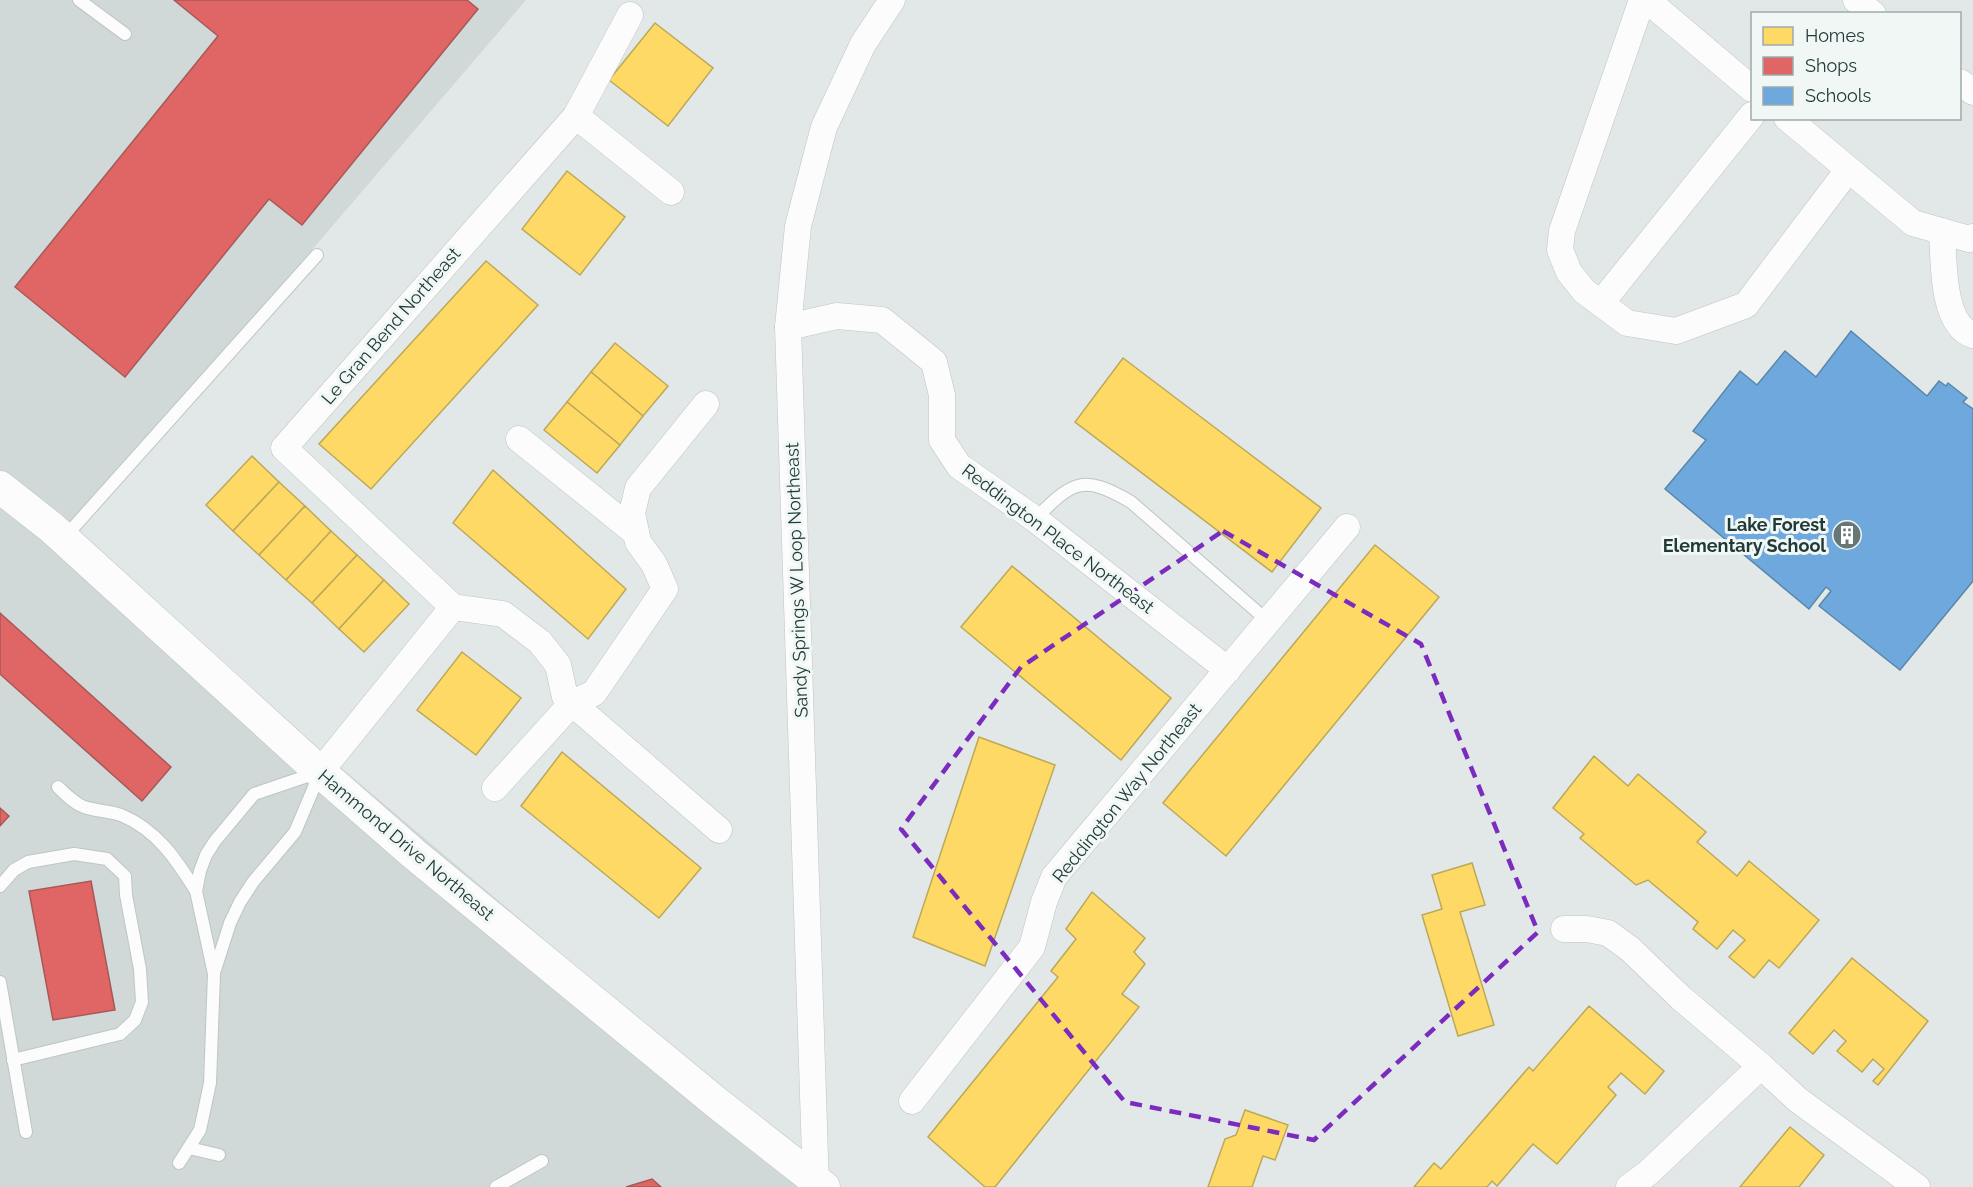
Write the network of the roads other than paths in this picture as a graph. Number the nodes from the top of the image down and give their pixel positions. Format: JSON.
{"nodes":[{"id":1,"x":79,"y":0,"type":"edge"},
{"id":2,"x":892,"y":0,"type":"edge"},
{"id":3,"x":1642,"y":0,"type":"edge"},
{"id":4,"x":1647,"y":0,"type":"edge"},
{"id":5,"x":1856,"y":0,"type":"edge"},
{"id":6,"x":1871,"y":12,"type":"edge"},
{"id":7,"x":630,"y":15,"type":"dead end"},
{"id":8,"x":125,"y":34,"type":"dead end"},
{"id":9,"x":1751,"y":88,"type":"edge"},
{"id":10,"x":576,"y":116,"type":"junction"},
{"id":11,"x":1751,"y":116,"type":"edge"},
{"id":12,"x":1789,"y":120,"type":"edge"},
{"id":13,"x":1848,"y":170,"type":"junction"},
{"id":14,"x":671,"y":192,"type":"dead end"},
{"id":15,"x":1942,"y":231,"type":"junction"},
{"id":16,"x":1973,"y":237,"type":"edge"},
{"id":17,"x":317,"y":255,"type":"dead end"},
{"id":18,"x":1601,"y":303,"type":"junction"},
{"id":19,"x":788,"y":327,"type":"junction"},
{"id":20,"x":1973,"y":335,"type":"edge"},
{"id":21,"x":706,"y":404,"type":"dead end"},
{"id":22,"x":519,"y":439,"type":"dead end"},
{"id":23,"x":0,"y":487,"type":"edge"},
{"id":24,"x":1035,"y":519,"type":"junction"},
{"id":25,"x":1347,"y":527,"type":"dead end"},
{"id":26,"x":636,"y":533,"type":"junction"},
{"id":27,"x":63,"y":539,"type":"junction"},
{"id":28,"x":453,"y":607,"type":"junction"},
{"id":29,"x":1269,"y":622,"type":"junction"},
{"id":30,"x":1228,"y":670,"type":"junction"},
{"id":31,"x":572,"y":704,"type":"junction"},
{"id":32,"x":320,"y":772,"type":"junction"},
{"id":33,"x":58,"y":787,"type":"dead end"},
{"id":34,"x":495,"y":788,"type":"dead end"},
{"id":35,"x":719,"y":830,"type":"dead end"},
{"id":36,"x":0,"y":886,"type":"edge"},
{"id":37,"x":196,"y":891,"type":"junction"},
{"id":38,"x":1564,"y":929,"type":"dead end"},
{"id":39,"x":214,"y":974,"type":"junction"},
{"id":40,"x":0,"y":982,"type":"edge"},
{"id":41,"x":13,"y":1060,"type":"junction"},
{"id":42,"x":1761,"y":1066,"type":"junction"},
{"id":43,"x":912,"y":1101,"type":"dead end"},
{"id":44,"x":26,"y":1132,"type":"dead end"},
{"id":45,"x":189,"y":1148,"type":"junction"},
{"id":46,"x":219,"y":1155,"type":"dead end"},
{"id":47,"x":542,"y":1161,"type":"dead end"},
{"id":48,"x":179,"y":1164,"type":"dead end"},
{"id":49,"x":819,"y":1185,"type":"edge"},
{"id":50,"x":496,"y":1187,"type":"edge"},
{"id":51,"x":1629,"y":1187,"type":"edge"},
{"id":52,"x":1917,"y":1187,"type":"edge"}],
"edges":[{"from":1,"to":8,"type":"lane"},
{"from":2,"to":19,"type":"street","name":"Sandy Springs W Loop Northeast"},
{"from":3,"to":18,"type":"street"},
{"from":4,"to":9,"type":"street"},
{"from":5,"to":6,"type":"street"},
{"from":7,"to":10,"type":"street","name":"Le Gran Bend Northeast"},
{"from":10,"to":14,"type":"street"},
{"from":10,"to":28,"type":"street","name":"Le Gran Bend Northeast"},
{"from":11,"to":18,"type":"street"},
{"from":12,"to":13,"type":"street"},
{"from":13,"to":15,"type":"street"},
{"from":13,"to":18,"type":"street"},
{"from":15,"to":16,"type":"street"},
{"from":15,"to":20,"type":"street"},
{"from":17,"to":27,"type":"lane"},
{"from":19,"to":24,"type":"street","name":"Reddington Place Northeast"},
{"from":19,"to":49,"type":"street","name":"Sandy Springs W Loop Northeast"},
{"from":21,"to":26,"type":"street"},
{"from":22,"to":26,"type":"street"},
{"from":23,"to":27,"type":"street","name":"Hammond Drive Northeast"},
{"from":24,"to":29,"type":"lane"},
{"from":24,"to":30,"type":"street","name":"Reddington Place Northeast"},
{"from":25,"to":29,"type":"street","name":"Reddington Way Northeast"},
{"from":26,"to":31,"type":"street"},
{"from":27,"to":32,"type":"street","name":"Hammond Drive Northeast"},
{"from":28,"to":31,"type":"street"},
{"from":28,"to":32,"type":"street"},
{"from":29,"to":30,"type":"street","name":"Reddington Way Northeast"},
{"from":30,"to":43,"type":"street","name":"Reddington Way Northeast"},
{"from":31,"to":34,"type":"street"},
{"from":31,"to":35,"type":"street"},
{"from":32,"to":37,"type":"lane"},
{"from":32,"to":39,"type":"lane"},
{"from":32,"to":49,"type":"street","name":"Hammond Drive Northeast"},
{"from":33,"to":37,"type":"lane"},
{"from":36,"to":41,"type":"lane"},
{"from":37,"to":39,"type":"lane"},
{"from":38,"to":42,"type":"street"},
{"from":39,"to":45,"type":"lane"},
{"from":40,"to":41,"type":"lane"},
{"from":41,"to":44,"type":"lane"},
{"from":42,"to":51,"type":"street"},
{"from":42,"to":52,"type":"street"},
{"from":45,"to":46,"type":"lane"},
{"from":45,"to":48,"type":"lane"},
{"from":47,"to":50,"type":"lane"}]}
